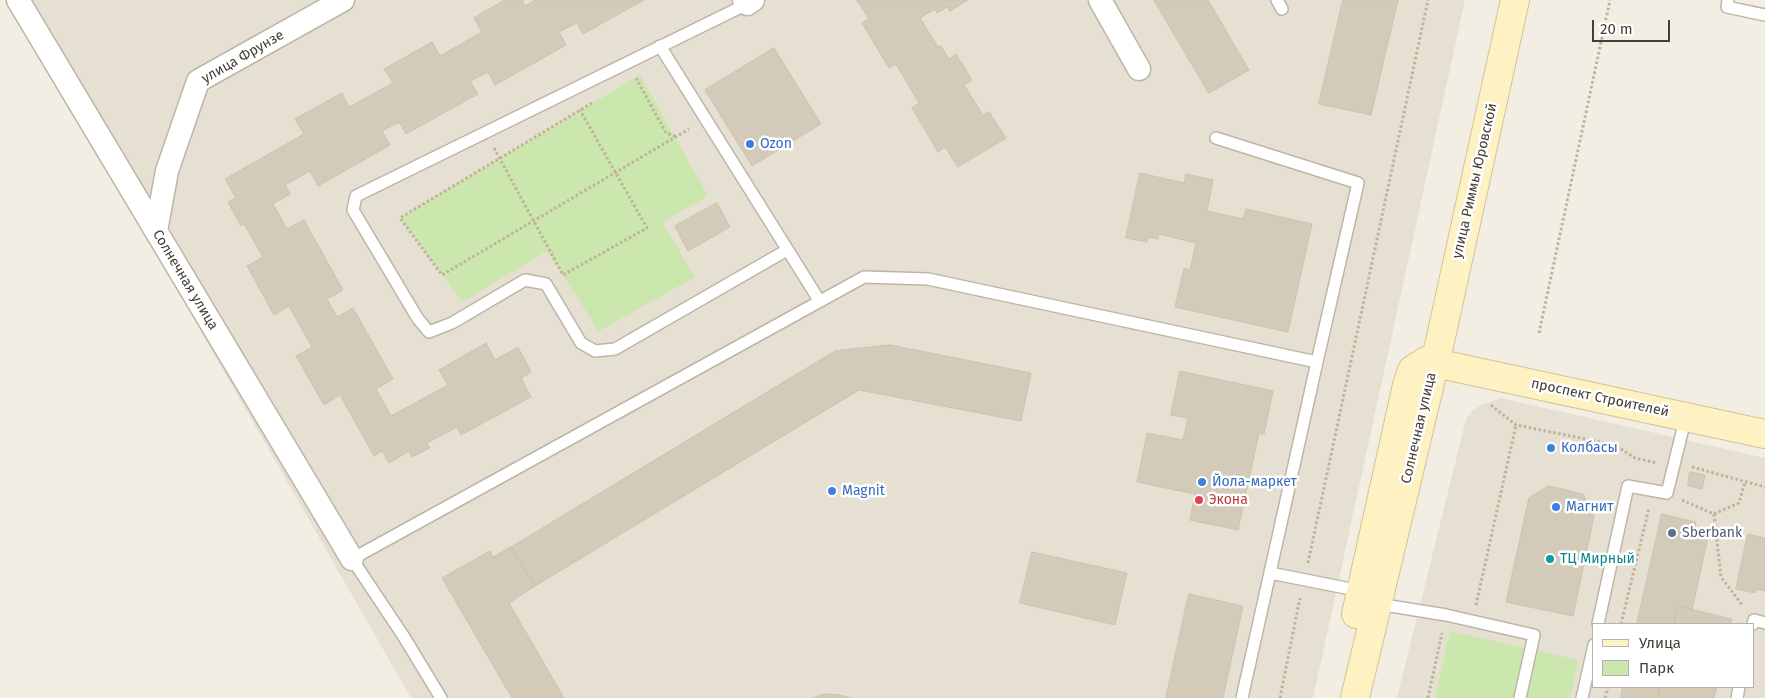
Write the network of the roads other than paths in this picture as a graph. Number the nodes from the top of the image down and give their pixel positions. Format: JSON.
{"nodes":[{"id":1,"x":18,"y":0,"type":"edge"},
{"id":2,"x":343,"y":0,"type":"edge"},
{"id":3,"x":1100,"y":0,"type":"edge"},
{"id":4,"x":1516,"y":0,"type":"edge"},
{"id":5,"x":1728,"y":0,"type":"edge"},
{"id":6,"x":748,"y":1,"type":"edge"},
{"id":7,"x":1765,"y":15,"type":"edge"},
{"id":8,"x":660,"y":46,"type":"junction"},
{"id":9,"x":1139,"y":69,"type":"dead end"},
{"id":10,"x":1216,"y":138,"type":"dead end"},
{"id":11,"x":156,"y":231,"type":"junction"},
{"id":12,"x":787,"y":250,"type":"junction"},
{"id":13,"x":819,"y":300,"type":"junction"},
{"id":14,"x":1317,"y":362,"type":"junction"},
{"id":15,"x":1435,"y":363,"type":"junction"},
{"id":16,"x":1686,"y":416,"type":"junction"},
{"id":17,"x":1765,"y":434,"type":"edge"},
{"id":18,"x":352,"y":559,"type":"junction"},
{"id":19,"x":1270,"y":573,"type":"junction"},
{"id":20,"x":1369,"y":598,"type":"junction"},
{"id":21,"x":1598,"y":623,"type":"edge"},
{"id":22,"x":1592,"y":654,"type":"edge"},
{"id":23,"x":441,"y":698,"type":"edge"},
{"id":24,"x":1242,"y":698,"type":"edge"},
{"id":25,"x":1350,"y":698,"type":"edge"},
{"id":26,"x":1356,"y":698,"type":"edge"},
{"id":27,"x":1520,"y":698,"type":"edge"},
{"id":28,"x":1582,"y":698,"type":"edge"}],
"edges":[{"from":1,"to":11,"type":"street","name":"Солнечная улица"},
{"from":2,"to":11,"type":"street","name":"улица Фрунзе"},
{"from":3,"to":9,"type":"street"},
{"from":4,"to":15,"type":"main road","name":"улица Риммы Юровской"},
{"from":5,"to":7,"type":"lane"},
{"from":6,"to":8,"type":"lane"},
{"from":8,"to":12,"type":"lane"},
{"from":8,"to":12,"type":"lane"},
{"from":10,"to":14,"type":"lane"},
{"from":11,"to":18,"type":"street","name":"Солнечная улица"},
{"from":12,"to":13,"type":"lane"},
{"from":13,"to":14,"type":"lane"},
{"from":13,"to":18,"type":"lane"},
{"from":14,"to":19,"type":"lane"},
{"from":15,"to":16,"type":"main road","name":"проспект Строителей"},
{"from":15,"to":20,"type":"main road","name":"Солнечная улица"},
{"from":16,"to":17,"type":"main road","name":"проспект Строителей"},
{"from":16,"to":21,"type":"lane"},
{"from":18,"to":23,"type":"lane"},
{"from":19,"to":20,"type":"lane"},
{"from":19,"to":24,"type":"lane"},
{"from":20,"to":25,"type":"main road","name":"Солнечная улица"},
{"from":20,"to":26,"type":"main road","name":"Солнечная улица"},
{"from":20,"to":27,"type":"lane"},
{"from":22,"to":28,"type":"lane"}]}
